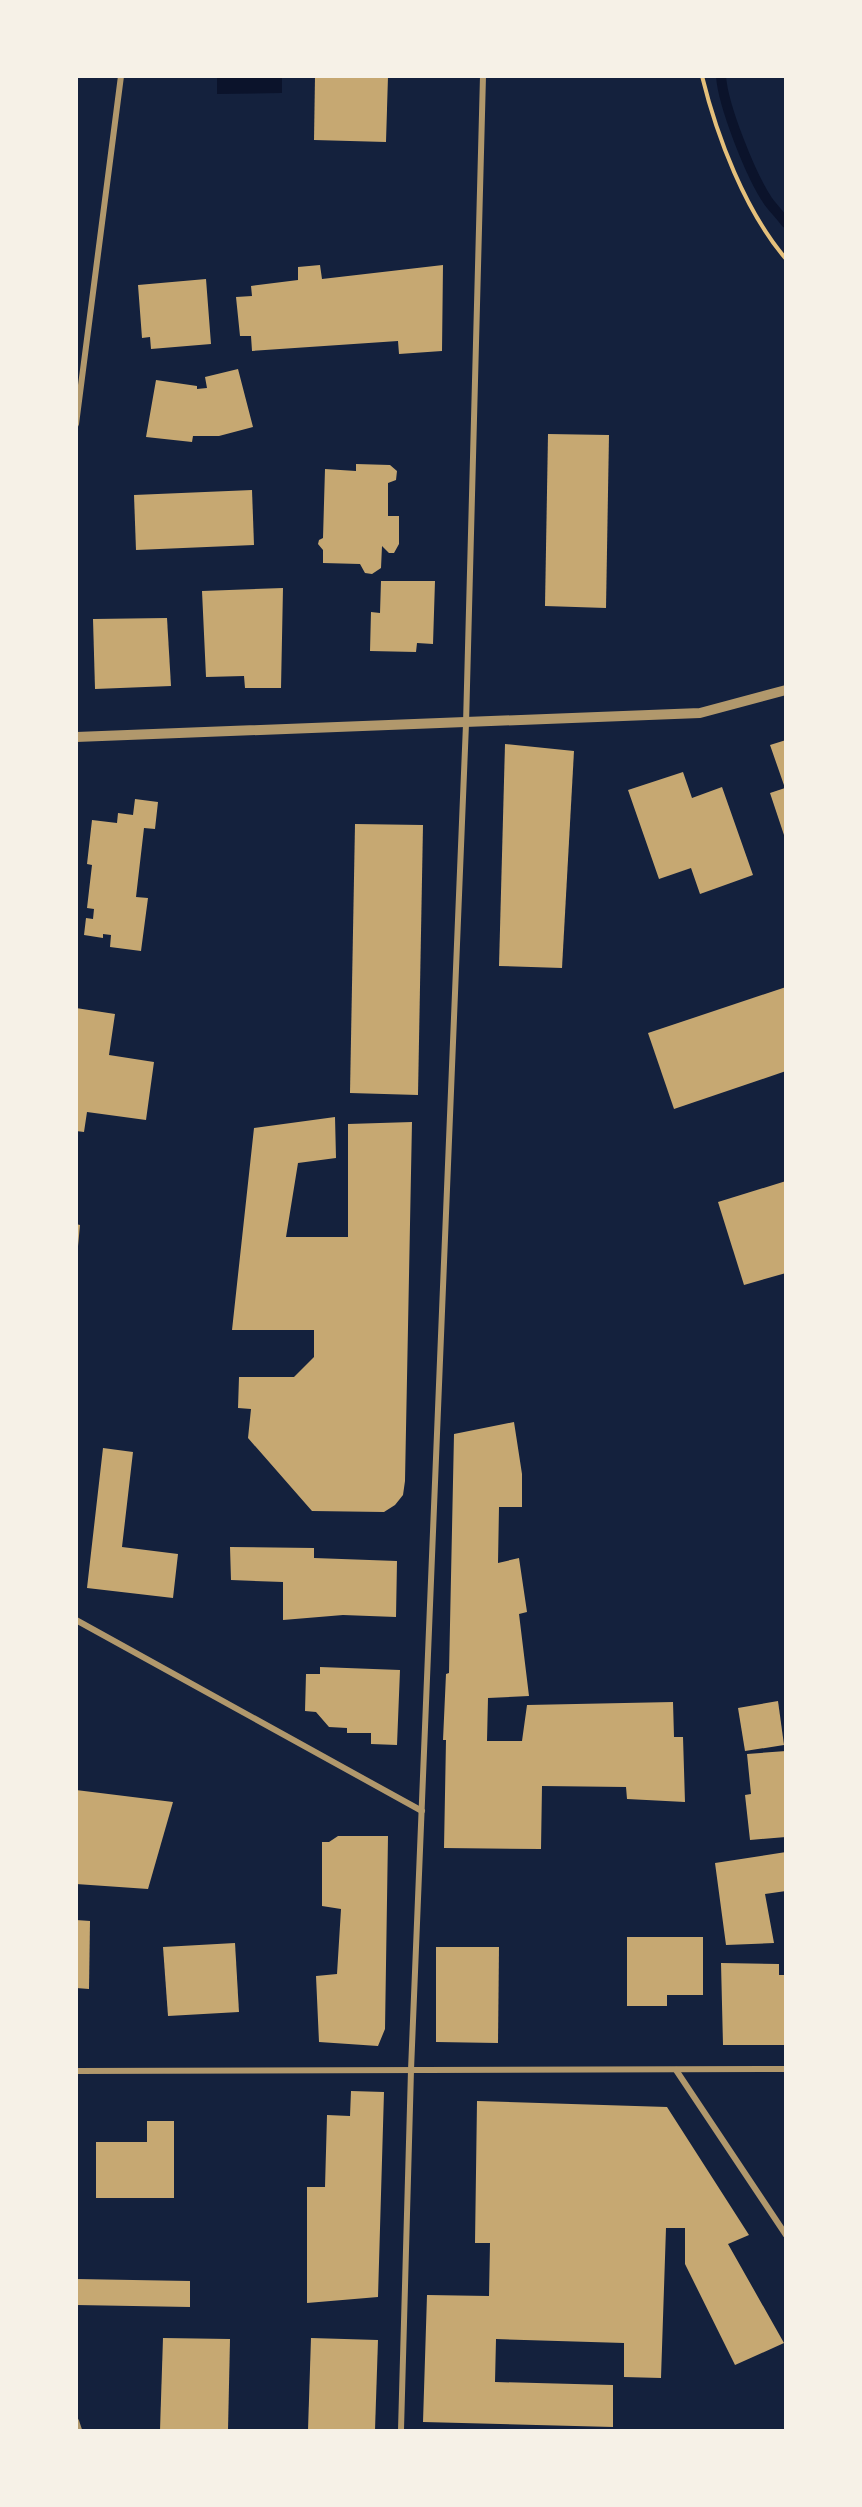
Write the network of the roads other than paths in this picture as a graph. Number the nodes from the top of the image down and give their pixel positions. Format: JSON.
{"nodes":[{"id":1,"x":121,"y":76,"type":"edge"},
{"id":2,"x":483,"y":76,"type":"edge"},
{"id":3,"x":76,"y":424,"type":"edge"},
{"id":4,"x":786,"y":690,"type":"edge"},
{"id":5,"x":466,"y":724,"type":"junction"},
{"id":6,"x":76,"y":737,"type":"edge"},
{"id":7,"x":76,"y":1620,"type":"edge"},
{"id":8,"x":422,"y":1812,"type":"junction"},
{"id":9,"x":786,"y":2068,"type":"edge"},
{"id":10,"x":411,"y":2070,"type":"junction"},
{"id":11,"x":676,"y":2070,"type":"junction"},
{"id":12,"x":76,"y":2071,"type":"edge"},
{"id":13,"x":786,"y":2235,"type":"edge"},
{"id":14,"x":76,"y":2421,"type":"edge"},
{"id":15,"x":79,"y":2430,"type":"edge"},
{"id":16,"x":401,"y":2430,"type":"edge"}],
"edges":[{"from":1,"to":3,"type":"street"},
{"from":2,"to":5,"type":"street"},
{"from":4,"to":5,"type":"street"},
{"from":5,"to":6,"type":"street"},
{"from":5,"to":8,"type":"street"},
{"from":7,"to":8,"type":"street"},
{"from":8,"to":10,"type":"street"},
{"from":9,"to":11,"type":"street"},
{"from":10,"to":11,"type":"street"},
{"from":10,"to":12,"type":"street"},
{"from":10,"to":16,"type":"street"},
{"from":11,"to":13,"type":"street"},
{"from":14,"to":15,"type":"street"}]}
